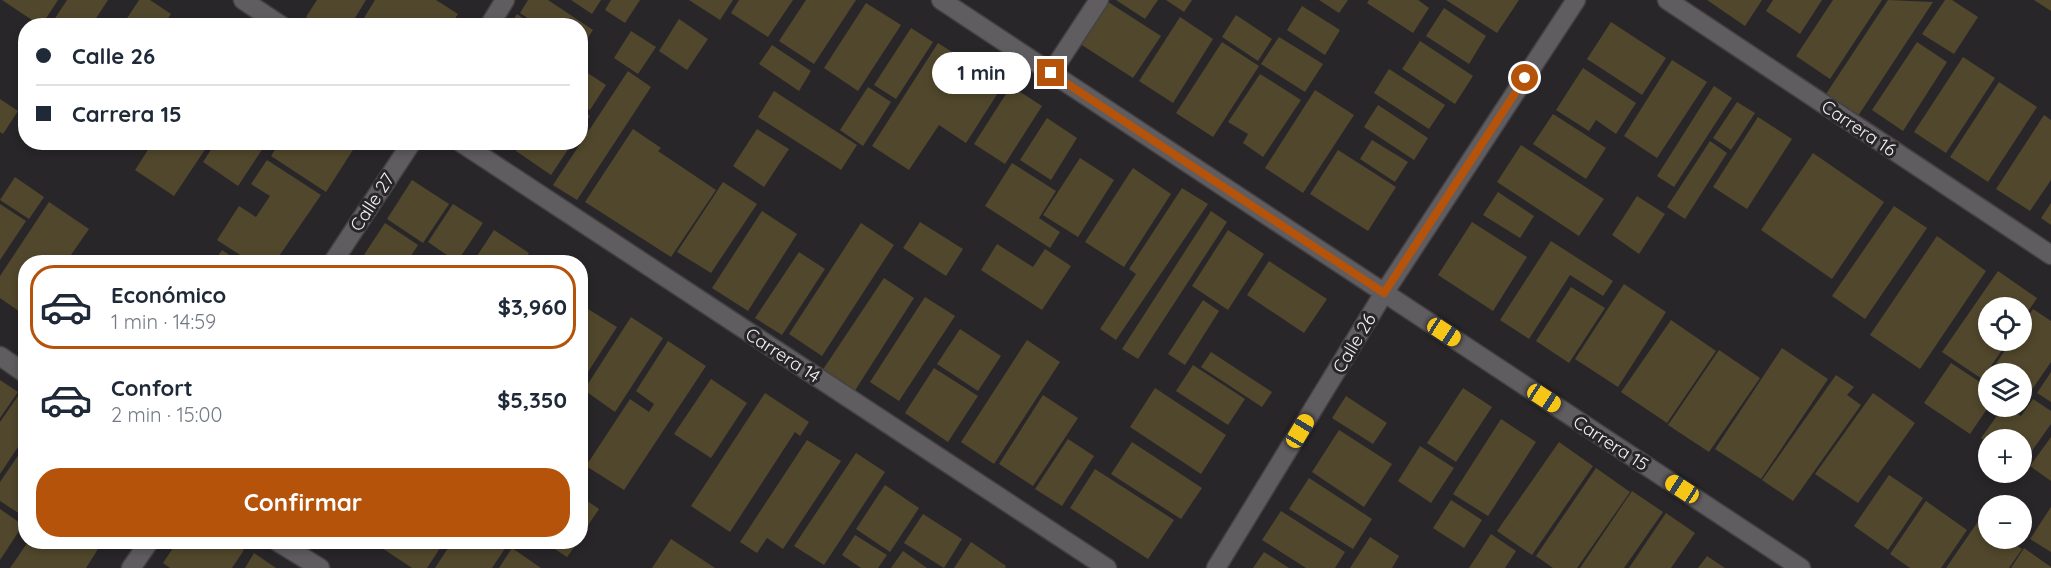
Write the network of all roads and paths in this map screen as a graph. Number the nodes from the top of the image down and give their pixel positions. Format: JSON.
{"nodes":[{"id":1,"x":243,"y":0,"type":"edge"},
{"id":2,"x":506,"y":0,"type":"edge"},
{"id":3,"x":941,"y":0,"type":"edge"},
{"id":4,"x":1099,"y":0,"type":"edge"},
{"id":5,"x":1576,"y":0,"type":"edge"},
{"id":6,"x":1666,"y":0,"type":"edge"},
{"id":7,"x":270,"y":18,"type":"edge"},
{"id":8,"x":494,"y":18,"type":"edge"},
{"id":9,"x":1051,"y":73,"type":"junction"},
{"id":10,"x":407,"y":150,"type":"edge"},
{"id":11,"x":472,"y":150,"type":"edge"},
{"id":12,"x":338,"y":255,"type":"edge"},
{"id":13,"x":2051,"y":255,"type":"edge"},
{"id":14,"x":1384,"y":293,"type":"junction"},
{"id":15,"x":0,"y":356,"type":"edge"},
{"id":16,"x":18,"y":368,"type":"edge"},
{"id":17,"x":144,"y":549,"type":"edge"},
{"id":18,"x":289,"y":549,"type":"edge"},
{"id":19,"x":131,"y":568,"type":"edge"},
{"id":20,"x":320,"y":568,"type":"edge"},
{"id":21,"x":1107,"y":568,"type":"edge"},
{"id":22,"x":1216,"y":568,"type":"edge"},
{"id":23,"x":1801,"y":568,"type":"edge"}],
"edges":[{"from":1,"to":7,"type":"street"},
{"from":2,"to":8,"type":"street"},
{"from":3,"to":9,"type":"street","name":"Carrera 15"},
{"from":4,"to":9,"type":"street"},
{"from":5,"to":14,"type":"street","name":"Calle 26"},
{"from":6,"to":13,"type":"street","name":"Carrera 16"},
{"from":9,"to":14,"type":"street","name":"Carrera 15"},
{"from":10,"to":12,"type":"street","name":"Calle 27"},
{"from":11,"to":21,"type":"street","name":"Carrera 14"},
{"from":14,"to":22,"type":"street","name":"Calle 26"},
{"from":14,"to":23,"type":"street","name":"Carrera 15"},
{"from":15,"to":16,"type":"street"},
{"from":17,"to":19,"type":"street"},
{"from":18,"to":20,"type":"street"}]}
